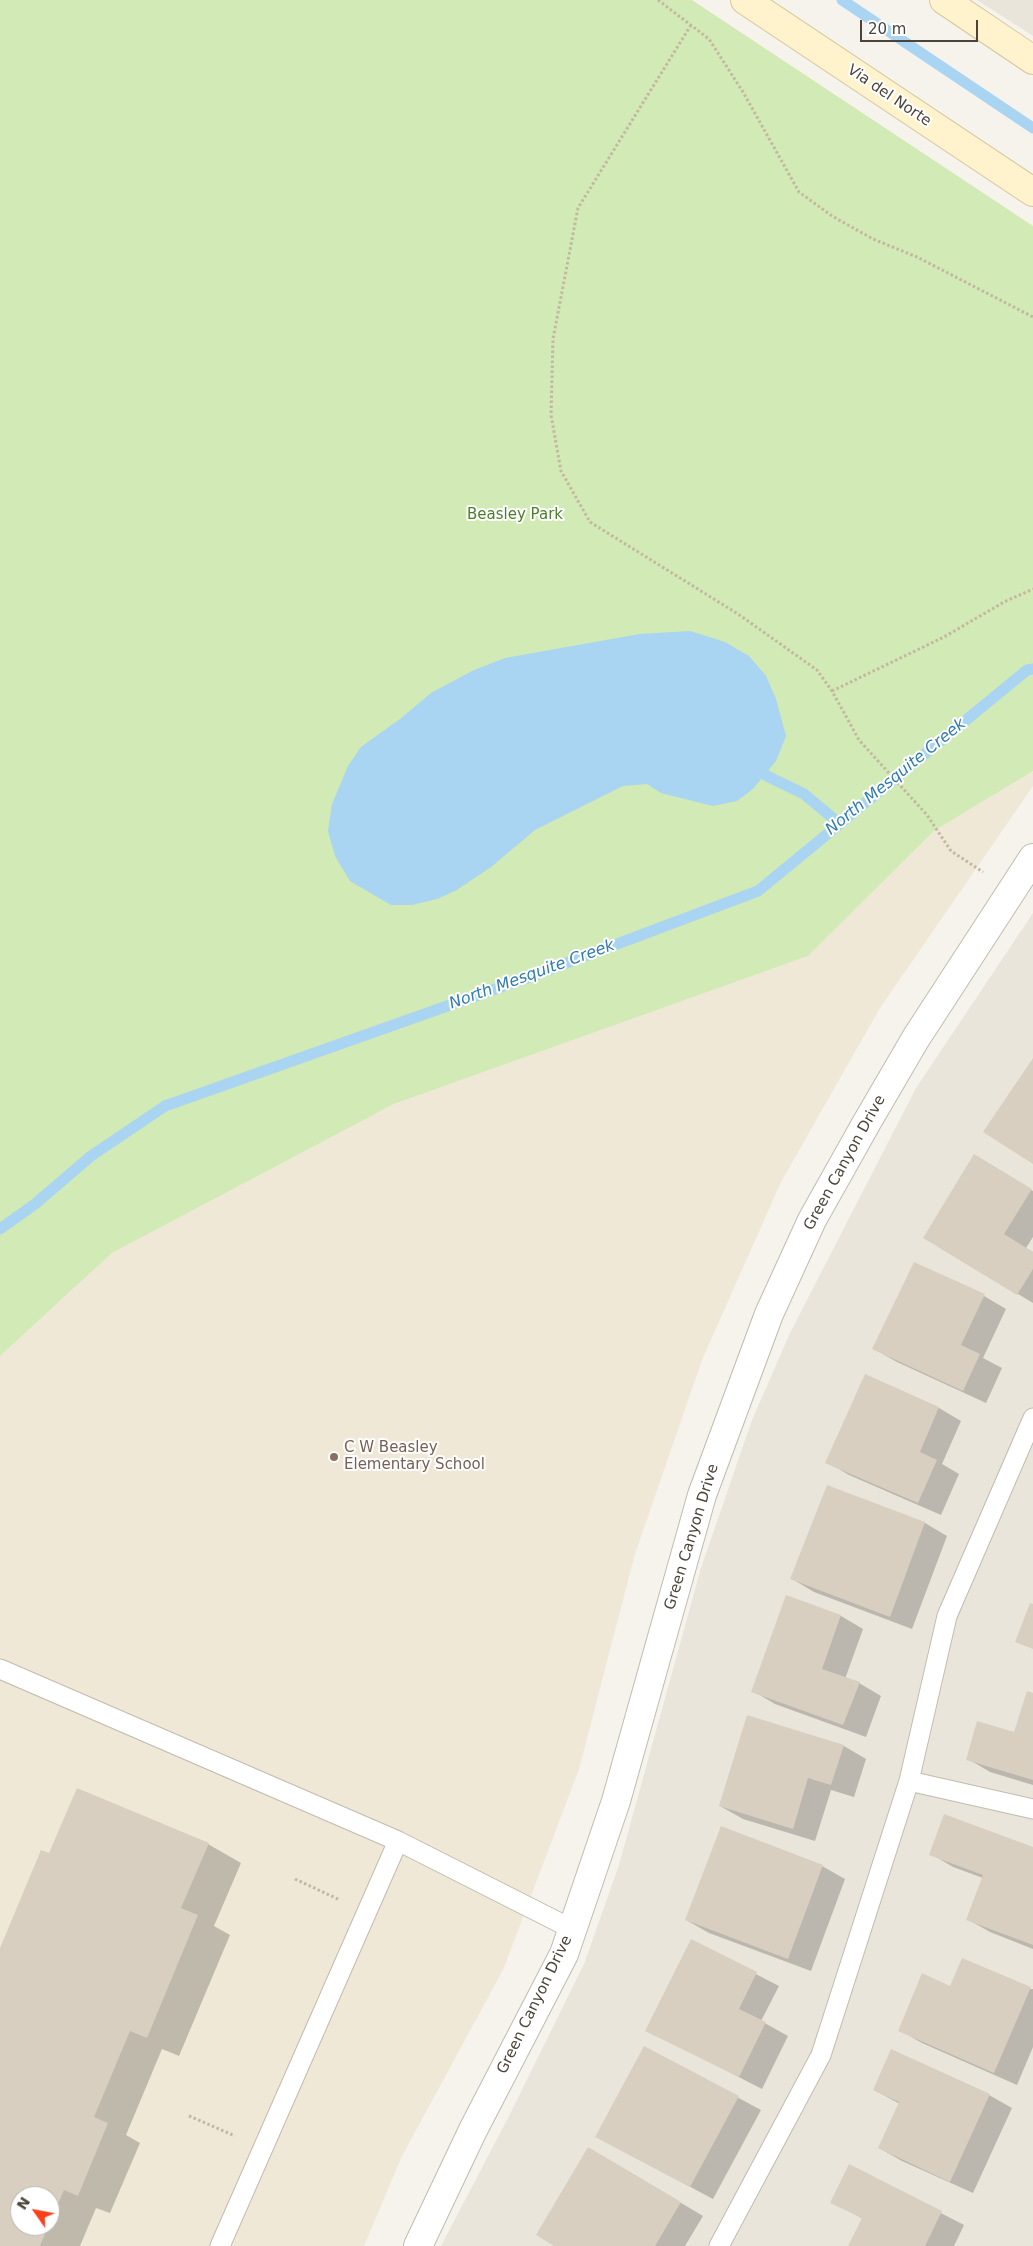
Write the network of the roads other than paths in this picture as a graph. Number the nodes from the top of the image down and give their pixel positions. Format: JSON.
{"nodes":[{"id":1,"x":745,"y":0,"type":"edge"},
{"id":2,"x":944,"y":0,"type":"edge"},
{"id":3,"x":1033,"y":60,"type":"edge"},
{"id":4,"x":1033,"y":192,"type":"edge"},
{"id":5,"x":1033,"y":858,"type":"edge"},
{"id":6,"x":1033,"y":1418,"type":"edge"},
{"id":7,"x":0,"y":1669,"type":"edge"},
{"id":8,"x":909,"y":1782,"type":"junction"},
{"id":9,"x":1033,"y":1808,"type":"edge"},
{"id":10,"x":398,"y":1841,"type":"junction"},
{"id":11,"x":572,"y":1929,"type":"junction"},
{"id":12,"x":220,"y":2246,"type":"edge"},
{"id":13,"x":418,"y":2246,"type":"edge"},
{"id":14,"x":719,"y":2246,"type":"edge"}],
"edges":[{"from":1,"to":4,"type":"street","name":"Via del Norte"},
{"from":2,"to":3,"type":"street"},
{"from":5,"to":11,"type":"street","name":"Green Canyon Drive"},
{"from":6,"to":8,"type":"lane"},
{"from":7,"to":10,"type":"lane"},
{"from":8,"to":9,"type":"lane"},
{"from":8,"to":14,"type":"lane"},
{"from":10,"to":11,"type":"lane"},
{"from":10,"to":12,"type":"lane"},
{"from":11,"to":13,"type":"street","name":"Green Canyon Drive"}]}
